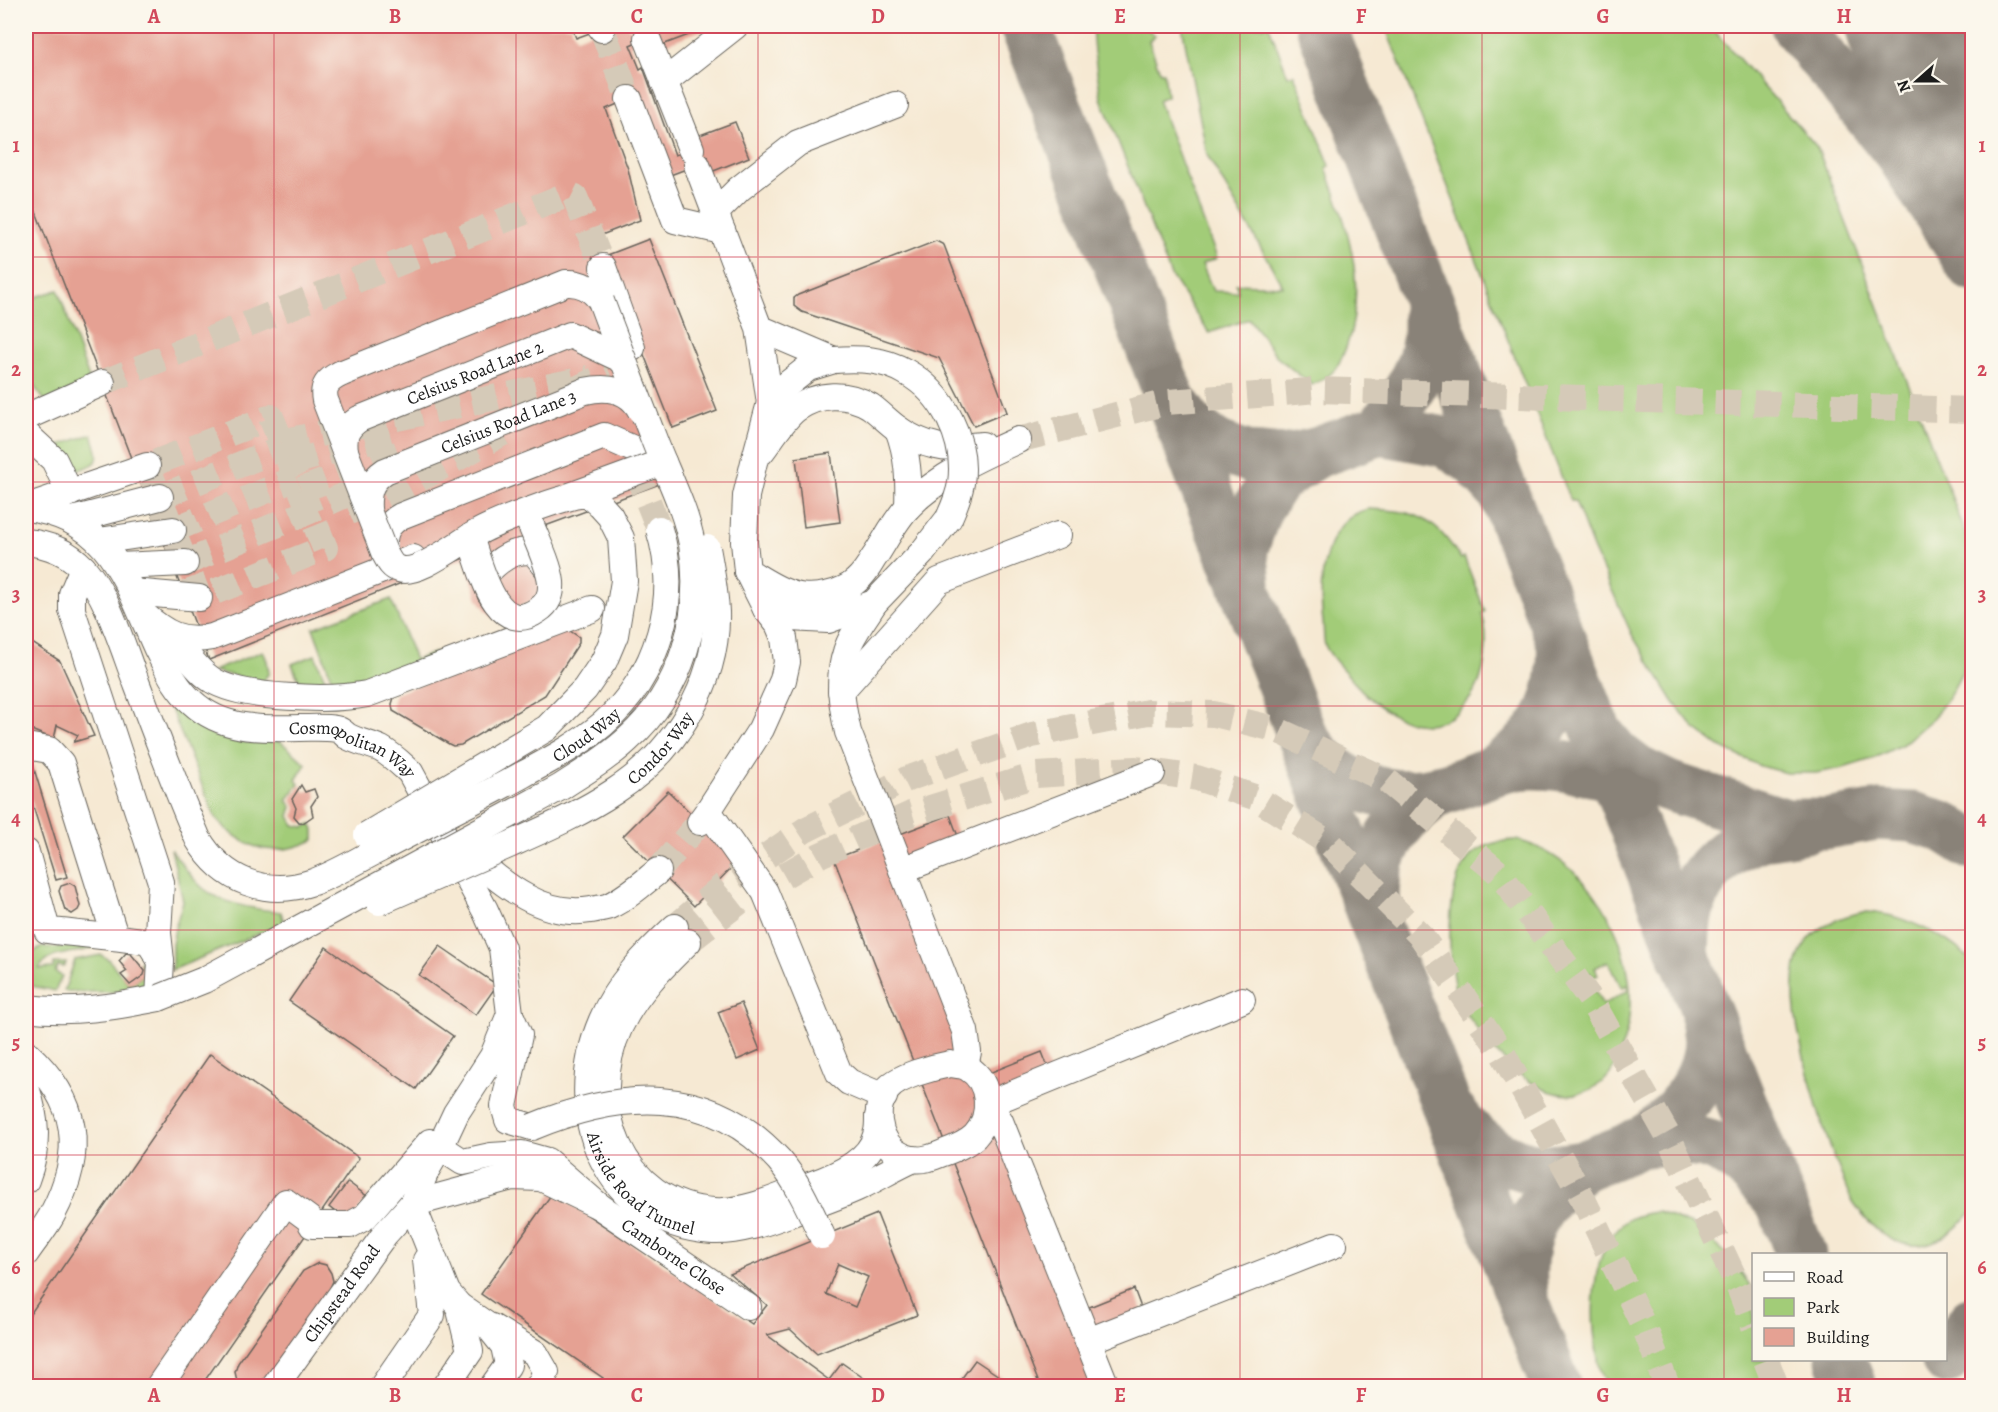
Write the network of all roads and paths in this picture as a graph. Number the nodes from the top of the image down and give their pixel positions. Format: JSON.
{"nodes":[{"id":1,"x":735,"y":26,"type":"edge"},
{"id":2,"x":647,"y":38,"type":"dead end"},
{"id":3,"x":664,"y":82,"type":"junction"},
{"id":4,"x":629,"y":99,"type":"tunnel mouth"},
{"id":5,"x":895,"y":105,"type":"dead end"},
{"id":6,"x":718,"y":222,"type":"junction"},
{"id":7,"x":603,"y":267,"type":"tunnel mouth"},
{"id":8,"x":759,"y":328,"type":"junction"},
{"id":9,"x":623,"y":360,"type":"junction"},
{"id":10,"x":834,"y":360,"type":"junction"},
{"id":11,"x":102,"y":383,"type":"tunnel mouth"},
{"id":12,"x":770,"y":403,"type":"junction"},
{"id":13,"x":26,"y":417,"type":"edge"},
{"id":14,"x":898,"y":429,"type":"junction"},
{"id":15,"x":26,"y":434,"type":"edge"},
{"id":16,"x":345,"y":451,"type":"junction"},
{"id":17,"x":665,"y":455,"type":"junction"},
{"id":18,"x":754,"y":462,"type":"junction"},
{"id":19,"x":147,"y":466,"type":"dead end"},
{"id":20,"x":70,"y":493,"type":"junction"},
{"id":21,"x":160,"y":498,"type":"tunnel mouth"},
{"id":22,"x":561,"y":500,"type":"junction"},
{"id":23,"x":908,"y":507,"type":"junction"},
{"id":24,"x":26,"y":508,"type":"edge"},
{"id":25,"x":368,"y":510,"type":"junction"},
{"id":26,"x":525,"y":513,"type":"junction"},
{"id":27,"x":72,"y":520,"type":"junction"},
{"id":28,"x":659,"y":529,"type":"tunnel mouth"},
{"id":29,"x":173,"y":530,"type":"tunnel mouth"},
{"id":30,"x":1058,"y":535,"type":"dead end"},
{"id":31,"x":470,"y":537,"type":"junction"},
{"id":32,"x":99,"y":541,"type":"junction"},
{"id":33,"x":26,"y":542,"type":"edge"},
{"id":34,"x":384,"y":552,"type":"junction"},
{"id":35,"x":185,"y":563,"type":"tunnel mouth"},
{"id":36,"x":119,"y":566,"type":"junction"},
{"id":37,"x":547,"y":567,"type":"junction"},
{"id":38,"x":83,"y":568,"type":"junction"},
{"id":39,"x":747,"y":571,"type":"junction"},
{"id":40,"x":484,"y":576,"type":"junction"},
{"id":41,"x":199,"y":598,"type":"dead end"},
{"id":42,"x":136,"y":602,"type":"junction"},
{"id":43,"x":874,"y":603,"type":"junction"},
{"id":44,"x":592,"y":609,"type":"dead end"},
{"id":45,"x":766,"y":609,"type":"junction"},
{"id":46,"x":194,"y":637,"type":"junction"},
{"id":47,"x":841,"y":691,"type":"junction"},
{"id":48,"x":26,"y":746,"type":"edge"},
{"id":49,"x":1152,"y":773,"type":"dead end"},
{"id":50,"x":185,"y":809,"type":"junction"},
{"id":51,"x":441,"y":830,"type":"junction"},
{"id":52,"x":26,"y":852,"type":"edge"},
{"id":53,"x":902,"y":870,"type":"junction"},
{"id":54,"x":658,"y":871,"type":"tunnel mouth"},
{"id":55,"x":115,"y":936,"type":"junction"},
{"id":56,"x":161,"y":961,"type":"junction"},
{"id":57,"x":204,"y":981,"type":"junction"},
{"id":58,"x":159,"y":998,"type":"junction"},
{"id":59,"x":1242,"y":1000,"type":"dead end"},
{"id":60,"x":26,"y":1008,"type":"edge"},
{"id":61,"x":510,"y":1014,"type":"junction"},
{"id":62,"x":26,"y":1053,"type":"edge"},
{"id":63,"x":965,"y":1066,"type":"junction"},
{"id":64,"x":26,"y":1087,"type":"edge"},
{"id":65,"x":65,"y":1101,"type":"junction"},
{"id":66,"x":988,"y":1104,"type":"junction"},
{"id":67,"x":881,"y":1107,"type":"junction"},
{"id":68,"x":456,"y":1113,"type":"junction"},
{"id":69,"x":532,"y":1127,"type":"junction"},
{"id":70,"x":440,"y":1147,"type":"junction"},
{"id":71,"x":914,"y":1159,"type":"junction"},
{"id":72,"x":463,"y":1162,"type":"junction"},
{"id":73,"x":517,"y":1166,"type":"junction"},
{"id":74,"x":28,"y":1173,"type":"edge"},
{"id":75,"x":412,"y":1204,"type":"junction"},
{"id":76,"x":822,"y":1236,"type":"dead end"},
{"id":77,"x":425,"y":1239,"type":"junction"},
{"id":78,"x":1334,"y":1245,"type":"dead end"},
{"id":79,"x":26,"y":1253,"type":"edge"},
{"id":80,"x":459,"y":1306,"type":"junction"},
{"id":81,"x":748,"y":1307,"type":"dead end"},
{"id":82,"x":1088,"y":1341,"type":"junction"},
{"id":83,"x":159,"y":1386,"type":"edge"},
{"id":84,"x":275,"y":1386,"type":"edge"},
{"id":85,"x":383,"y":1386,"type":"edge"},
{"id":86,"x":446,"y":1386,"type":"edge"},
{"id":87,"x":493,"y":1386,"type":"edge"},
{"id":88,"x":539,"y":1386,"type":"edge"},
{"id":89,"x":1106,"y":1386,"type":"edge"}],
"edges":[{"from":1,"to":3,"type":"street"},
{"from":2,"to":3,"type":"street"},
{"from":3,"to":6,"type":"street"},
{"from":4,"to":6,"type":"street"},
{"from":5,"to":6,"type":"street"},
{"from":6,"to":8,"type":"street"},
{"from":7,"to":17,"type":"street","name":"Condor Way"},
{"from":8,"to":10,"type":"street"},
{"from":8,"to":12,"type":"street"},
{"from":9,"to":16,"type":"street","name":"Celsius Road Lane 2","bridge":true},
{"from":9,"to":16,"type":"street","bridge":true},
{"from":9,"to":17,"type":"street","bridge":true},
{"from":10,"to":12,"type":"street"},
{"from":10,"to":43,"type":"street","bridge":true},
{"from":11,"to":13,"type":"street"},
{"from":12,"to":18,"type":"street"},
{"from":14,"to":18,"type":"street"},
{"from":14,"to":23,"type":"street"},
{"from":14,"to":23,"type":"street"},
{"from":15,"to":20,"type":"street"},
{"from":16,"to":25,"type":"street","bridge":true},
{"from":17,"to":22,"type":"street","bridge":true},
{"from":17,"to":25,"type":"street","name":"Celsius Road Lane 3","bridge":true},
{"from":17,"to":34,"type":"street","bridge":true},
{"from":17,"to":46,"type":"street"},
{"from":17,"to":57,"type":"street","bridge":true},
{"from":17,"to":57,"type":"street","name":"Condor Way","bridge":true},
{"from":18,"to":39,"type":"street"},
{"from":19,"to":20,"type":"street"},
{"from":20,"to":24,"type":"street"},
{"from":21,"to":27,"type":"street"},
{"from":22,"to":26,"type":"street","bridge":true},
{"from":22,"to":50,"type":"street","bridge":true},
{"from":23,"to":39,"type":"street"},
{"from":24,"to":27,"type":"street","name":"Cosmopolitan Way"},
{"from":25,"to":34,"type":"street","bridge":true},
{"from":26,"to":31,"type":"street","bridge":true},
{"from":26,"to":37,"type":"street","bridge":true},
{"from":27,"to":32,"type":"street","name":"Cosmopolitan Way"},
{"from":28,"to":50,"type":"street","name":"Cloud Way","bridge":true},
{"from":29,"to":32,"type":"street"},
{"from":30,"to":47,"type":"street"},
{"from":31,"to":34,"type":"street","bridge":true},
{"from":31,"to":40,"type":"street","bridge":true},
{"from":32,"to":36,"type":"street","name":"Cosmopolitan Way"},
{"from":33,"to":38,"type":"street"},
{"from":35,"to":36,"type":"street"},
{"from":36,"to":42,"type":"street","name":"Cosmopolitan Way"},
{"from":37,"to":40,"type":"street"},
{"from":37,"to":40,"type":"street","bridge":true},
{"from":38,"to":50,"type":"street"},
{"from":38,"to":56,"type":"street"},
{"from":39,"to":45,"type":"street"},
{"from":41,"to":42,"type":"street"},
{"from":42,"to":46,"type":"street"},
{"from":42,"to":51,"type":"street","name":"Cosmopolitan Way"},
{"from":43,"to":45,"type":"street"},
{"from":43,"to":47,"type":"street"},
{"from":44,"to":46,"type":"street"},
{"from":45,"to":67,"type":"street"},
{"from":47,"to":53,"type":"street"},
{"from":48,"to":55,"type":"street"},
{"from":49,"to":53,"type":"street"},
{"from":51,"to":54,"type":"street"},
{"from":51,"to":61,"type":"street","name":"Cosmopolitan Way"},
{"from":52,"to":55,"type":"street"},
{"from":53,"to":63,"type":"street"},
{"from":55,"to":56,"type":"street"},
{"from":56,"to":58,"type":"street"},
{"from":57,"to":58,"type":"street","bridge":true},
{"from":58,"to":60,"type":"street"},
{"from":59,"to":66,"type":"street"},
{"from":61,"to":68,"type":"street","name":"Cosmopolitan Way"},
{"from":61,"to":69,"type":"street"},
{"from":62,"to":65,"type":"street"},
{"from":63,"to":66,"type":"street"},
{"from":63,"to":67,"type":"street"},
{"from":64,"to":74,"type":"street"},
{"from":65,"to":74,"type":"street"},
{"from":65,"to":79,"type":"street"},
{"from":66,"to":71,"type":"street"},
{"from":66,"to":82,"type":"street"},
{"from":67,"to":71,"type":"street"},
{"from":67,"to":71,"type":"street","name":"Airside Road Tunnel"},
{"from":68,"to":70,"type":"street"},
{"from":68,"to":83,"type":"street"},
{"from":69,"to":72,"type":"street"},
{"from":69,"to":73,"type":"street"},
{"from":69,"to":76,"type":"street","bridge":true},
{"from":70,"to":72,"type":"street"},
{"from":70,"to":75,"type":"street"},
{"from":72,"to":73,"type":"street","name":"Camborne Close"},
{"from":73,"to":75,"type":"street","name":"Camborne Close"},
{"from":73,"to":81,"type":"street","name":"Camborne Close"},
{"from":75,"to":77,"type":"street"},
{"from":75,"to":84,"type":"street","name":"Chipstead Road"},
{"from":77,"to":80,"type":"street"},
{"from":77,"to":85,"type":"street"},
{"from":78,"to":82,"type":"street"},
{"from":80,"to":86,"type":"street"},
{"from":80,"to":87,"type":"street"},
{"from":80,"to":88,"type":"street"},
{"from":82,"to":89,"type":"street"}]}
